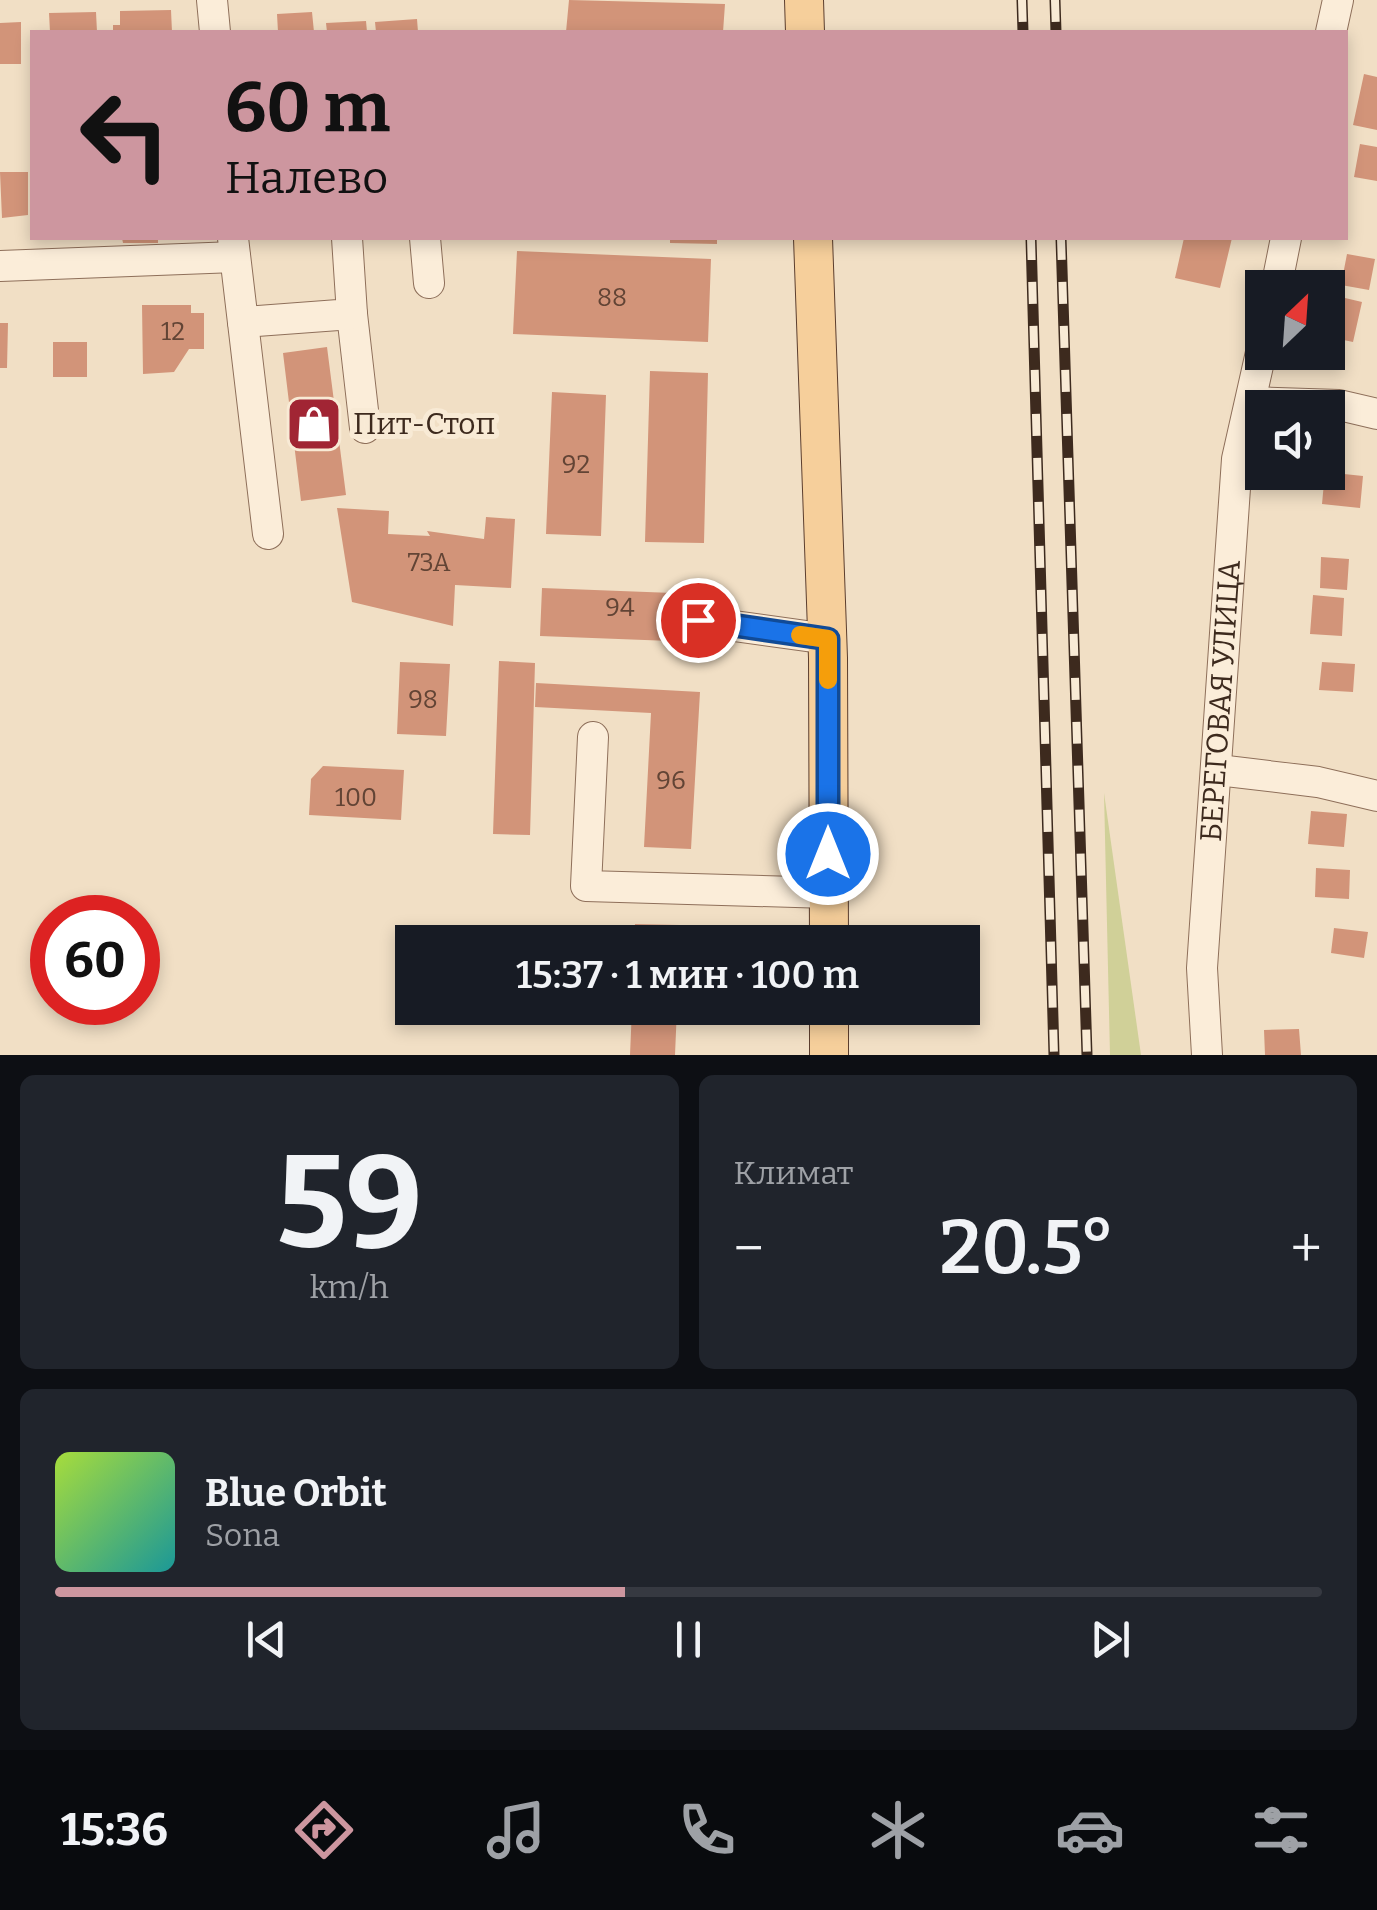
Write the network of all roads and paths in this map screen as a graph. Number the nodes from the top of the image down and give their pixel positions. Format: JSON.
{"nodes":[{"id":1,"x":212,"y":0,"type":"edge"},
{"id":2,"x":804,"y":0,"type":"edge"},
{"id":3,"x":1338,"y":0,"type":"edge"},
{"id":4,"x":215,"y":30,"type":"edge"},
{"id":5,"x":805,"y":30,"type":"edge"},
{"id":6,"x":1331,"y":30,"type":"edge"},
{"id":7,"x":347,"y":240,"type":"edge"},
{"id":8,"x":426,"y":240,"type":"edge"},
{"id":9,"x":813,"y":240,"type":"edge"},
{"id":10,"x":1286,"y":240,"type":"edge"},
{"id":11,"x":234,"y":248,"type":"edge"},
{"id":12,"x":0,"y":266,"type":"edge"},
{"id":13,"x":1280,"y":270,"type":"edge"},
{"id":14,"x":430,"y":283,"type":"dead end"},
{"id":15,"x":352,"y":314,"type":"junction"},
{"id":16,"x":243,"y":322,"type":"junction"},
{"id":17,"x":1345,"y":407,"type":"edge"},
{"id":18,"x":1377,"y":414,"type":"edge"},
{"id":19,"x":1245,"y":426,"type":"edge"},
{"id":20,"x":365,"y":428,"type":"dead end"},
{"id":21,"x":268,"y":534,"type":"dead end"},
{"id":22,"x":698,"y":620,"type":"dead end"},
{"id":23,"x":828,"y":639,"type":"junction"},
{"id":24,"x":593,"y":738,"type":"dead end"},
{"id":25,"x":1218,"y":770,"type":"junction"},
{"id":26,"x":1377,"y":796,"type":"edge"},
{"id":27,"x":829,"y":893,"type":"junction"},
{"id":28,"x":829,"y":925,"type":"edge"},
{"id":29,"x":829,"y":1025,"type":"edge"},
{"id":30,"x":829,"y":1055,"type":"edge"},
{"id":31,"x":1207,"y":1055,"type":"edge"}],
"edges":[{"from":1,"to":4,"type":"street"},
{"from":2,"to":5,"type":"main road"},
{"from":3,"to":6,"type":"street"},
{"from":7,"to":15,"type":"street"},
{"from":8,"to":14,"type":"street"},
{"from":9,"to":23,"type":"main road"},
{"from":10,"to":13,"type":"street"},
{"from":11,"to":12,"type":"street"},
{"from":11,"to":16,"type":"street"},
{"from":15,"to":16,"type":"street"},
{"from":15,"to":20,"type":"street"},
{"from":16,"to":21,"type":"street"},
{"from":17,"to":18,"type":"street"},
{"from":19,"to":25,"type":"street","name":"БЕРЕГОВАЯ УЛИЦА"},
{"from":22,"to":23,"type":"street"},
{"from":23,"to":27,"type":"main road"},
{"from":24,"to":27,"type":"street"},
{"from":25,"to":26,"type":"street"},
{"from":25,"to":31,"type":"street","name":"БЕРЕГОВАЯ УЛИЦА"},
{"from":27,"to":28,"type":"main road"},
{"from":29,"to":30,"type":"main road"}]}
